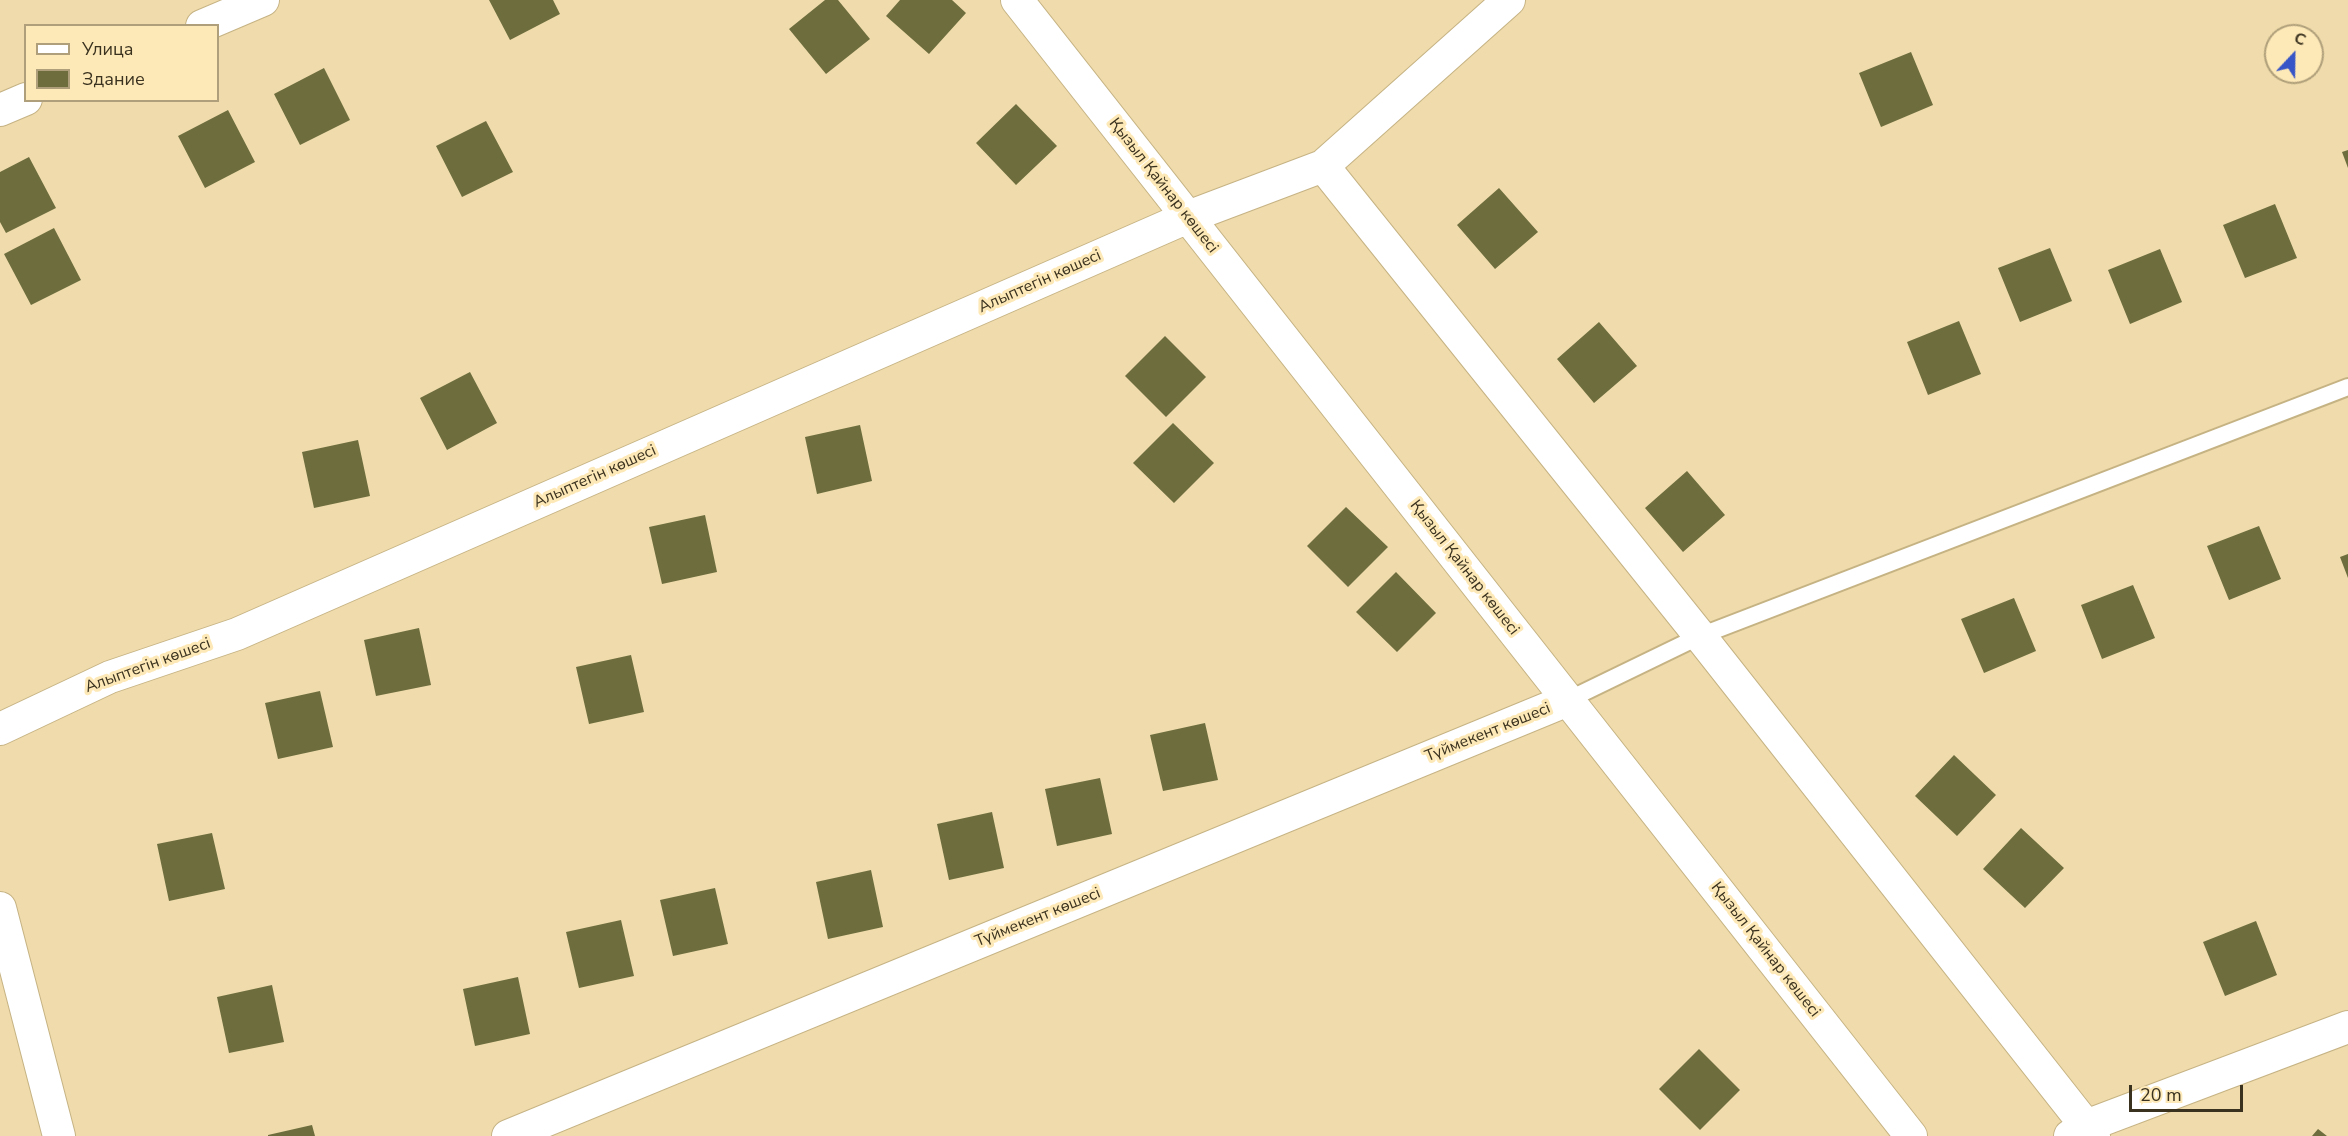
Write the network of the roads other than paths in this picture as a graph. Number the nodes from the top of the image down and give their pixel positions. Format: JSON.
{"nodes":[{"id":1,"x":263,"y":0,"type":"edge"},
{"id":2,"x":1017,"y":0,"type":"edge"},
{"id":3,"x":1509,"y":0,"type":"edge"},
{"id":4,"x":207,"y":24,"type":"edge"},
{"id":5,"x":24,"y":100,"type":"edge"},
{"id":6,"x":0,"y":110,"type":"edge"},
{"id":7,"x":1323,"y":166,"type":"junction"},
{"id":8,"x":1188,"y":217,"type":"junction"},
{"id":9,"x":2348,"y":387,"type":"edge"},
{"id":10,"x":1700,"y":636,"type":"junction"},
{"id":11,"x":1568,"y":700,"type":"junction"},
{"id":12,"x":0,"y":729,"type":"edge"},
{"id":13,"x":0,"y":908,"type":"edge"},
{"id":14,"x":2348,"y":1027,"type":"edge"},
{"id":15,"x":2084,"y":1133,"type":"edge"},
{"id":16,"x":59,"y":1136,"type":"edge"},
{"id":17,"x":508,"y":1136,"type":"edge"},
{"id":18,"x":1911,"y":1136,"type":"edge"}],
"edges":[{"from":1,"to":4,"type":"street"},
{"from":2,"to":8,"type":"street","name":"Қызыл Қайнар көшесі"},
{"from":3,"to":7,"type":"street"},
{"from":5,"to":6,"type":"street"},
{"from":7,"to":8,"type":"street","name":"Алыптегін көшесі"},
{"from":7,"to":10,"type":"street"},
{"from":8,"to":11,"type":"street","name":"Қызыл Қайнар көшесі"},
{"from":8,"to":12,"type":"street","name":"Алыптегін көшесі"},
{"from":9,"to":10,"type":"lane"},
{"from":10,"to":11,"type":"lane"},
{"from":10,"to":15,"type":"street"},
{"from":11,"to":17,"type":"street","name":"Түймекент көшесі"},
{"from":11,"to":18,"type":"street","name":"Қызыл Қайнар көшесі"},
{"from":13,"to":16,"type":"street"},
{"from":14,"to":15,"type":"street"}]}
